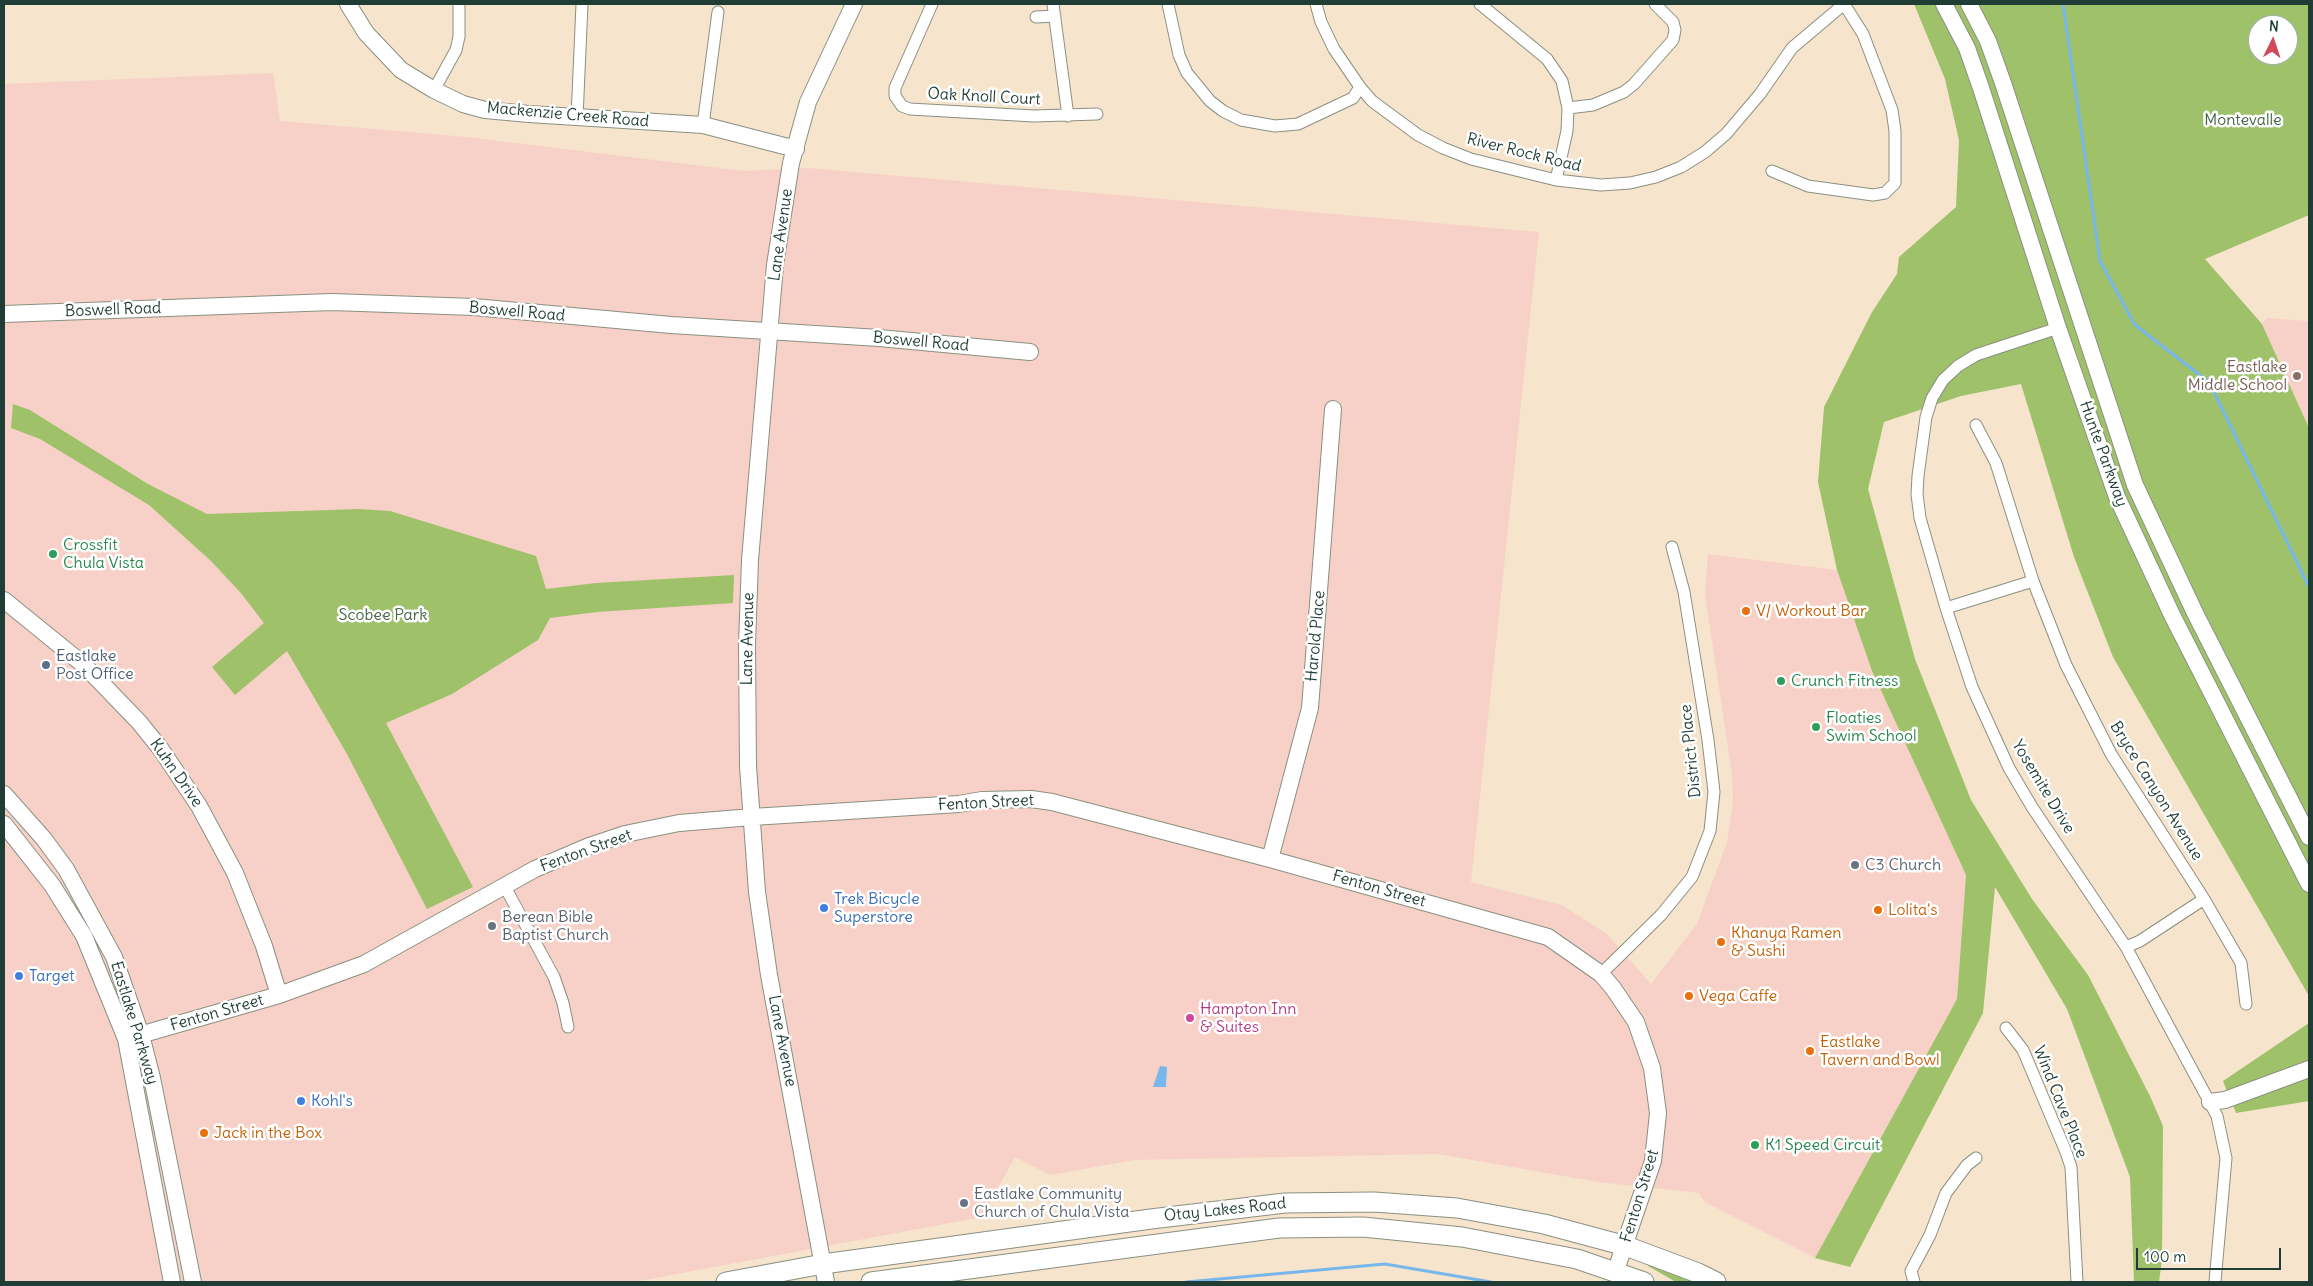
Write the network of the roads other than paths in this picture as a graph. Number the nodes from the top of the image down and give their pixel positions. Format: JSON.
{"nodes":[{"id":1,"x":348,"y":4,"type":"edge"},
{"id":2,"x":458,"y":4,"type":"edge"},
{"id":3,"x":582,"y":4,"type":"edge"},
{"id":4,"x":854,"y":4,"type":"edge"},
{"id":5,"x":932,"y":4,"type":"edge"},
{"id":6,"x":1053,"y":4,"type":"edge"},
{"id":7,"x":1168,"y":4,"type":"edge"},
{"id":8,"x":1316,"y":4,"type":"edge"},
{"id":9,"x":1480,"y":4,"type":"edge"},
{"id":10,"x":1655,"y":4,"type":"edge"},
{"id":11,"x":1844,"y":4,"type":"edge"},
{"id":12,"x":1944,"y":4,"type":"edge"},
{"id":13,"x":1969,"y":4,"type":"edge"},
{"id":14,"x":718,"y":12,"type":"dead end"},
{"id":15,"x":1056,"y":16,"type":"junction"},
{"id":16,"x":1036,"y":17,"type":"dead end"},
{"id":17,"x":1360,"y":87,"type":"junction"},
{"id":18,"x":434,"y":90,"type":"junction"},
{"id":19,"x":1568,"y":108,"type":"junction"},
{"id":20,"x":1097,"y":114,"type":"dead end"},
{"id":21,"x":1068,"y":116,"type":"junction"},
{"id":22,"x":577,"y":118,"type":"junction"},
{"id":23,"x":703,"y":124,"type":"junction"},
{"id":24,"x":796,"y":149,"type":"junction"},
{"id":25,"x":1772,"y":171,"type":"dead end"},
{"id":26,"x":1556,"y":180,"type":"junction"},
{"id":27,"x":4,"y":314,"type":"edge"},
{"id":28,"x":2058,"y":328,"type":"junction"},
{"id":29,"x":769,"y":331,"type":"junction"},
{"id":30,"x":1030,"y":352,"type":"dead end"},
{"id":31,"x":1333,"y":409,"type":"dead end"},
{"id":32,"x":1976,"y":425,"type":"dead end"},
{"id":33,"x":1672,"y":547,"type":"dead end"},
{"id":34,"x":2033,"y":581,"type":"junction"},
{"id":35,"x":4,"y":600,"type":"edge"},
{"id":36,"x":1946,"y":608,"type":"junction"},
{"id":37,"x":4,"y":794,"type":"edge"},
{"id":38,"x":752,"y":817,"type":"junction"},
{"id":39,"x":4,"y":824,"type":"edge"},
{"id":40,"x":2309,"y":836,"type":"edge"},
{"id":41,"x":1270,"y":859,"type":"junction"},
{"id":42,"x":2309,"y":884,"type":"edge"},
{"id":43,"x":505,"y":888,"type":"junction"},
{"id":44,"x":2204,"y":899,"type":"junction"},
{"id":45,"x":2126,"y":946,"type":"junction"},
{"id":46,"x":1601,"y":974,"type":"junction"},
{"id":47,"x":279,"y":995,"type":"junction"},
{"id":48,"x":2246,"y":1004,"type":"dead end"},
{"id":49,"x":568,"y":1027,"type":"dead end"},
{"id":50,"x":2006,"y":1028,"type":"dead end"},
{"id":51,"x":133,"y":1037,"type":"junction"},
{"id":52,"x":2309,"y":1070,"type":"edge"},
{"id":53,"x":2210,"y":1102,"type":"junction"},
{"id":54,"x":1976,"y":1158,"type":"dead end"},
{"id":55,"x":1626,"y":1246,"type":"junction"},
{"id":56,"x":823,"y":1264,"type":"junction"},
{"id":57,"x":1616,"y":1272,"type":"junction"},
{"id":58,"x":172,"y":1282,"type":"edge"},
{"id":59,"x":193,"y":1282,"type":"edge"},
{"id":60,"x":726,"y":1282,"type":"edge"},
{"id":61,"x":826,"y":1282,"type":"edge"},
{"id":62,"x":872,"y":1282,"type":"edge"},
{"id":63,"x":1644,"y":1282,"type":"edge"},
{"id":64,"x":1716,"y":1282,"type":"edge"},
{"id":65,"x":1914,"y":1282,"type":"edge"},
{"id":66,"x":2077,"y":1282,"type":"edge"},
{"id":67,"x":2215,"y":1282,"type":"edge"}],
"edges":[{"from":1,"to":18,"type":"street","name":"Mackenzie Creek Road"},
{"from":2,"to":18,"type":"street"},
{"from":3,"to":22,"type":"street"},
{"from":4,"to":24,"type":"street","name":"Lane Avenue"},
{"from":5,"to":21,"type":"street","name":"Oak Knoll Court"},
{"from":6,"to":15,"type":"street"},
{"from":7,"to":17,"type":"street"},
{"from":8,"to":17,"type":"street","name":"River Rock Road"},
{"from":9,"to":19,"type":"street"},
{"from":10,"to":19,"type":"street"},
{"from":11,"to":25,"type":"street"},
{"from":11,"to":26,"type":"street","name":"River Rock Road"},
{"from":12,"to":28,"type":"street","name":"Hunte Parkway"},
{"from":13,"to":40,"type":"street","name":"Hunte Parkway"},
{"from":14,"to":23,"type":"street"},
{"from":15,"to":16,"type":"street"},
{"from":15,"to":21,"type":"street"},
{"from":17,"to":26,"type":"street","name":"River Rock Road"},
{"from":18,"to":22,"type":"street","name":"Mackenzie Creek Road"},
{"from":19,"to":26,"type":"street"},
{"from":20,"to":21,"type":"street","name":"Oak Knoll Court"},
{"from":22,"to":23,"type":"street","name":"Mackenzie Creek Road"},
{"from":23,"to":24,"type":"street","name":"Mackenzie Creek Road"},
{"from":24,"to":29,"type":"street","name":"Lane Avenue"},
{"from":27,"to":29,"type":"street","name":"Boswell Road"},
{"from":28,"to":36,"type":"street","name":"Yosemite Drive"},
{"from":28,"to":42,"type":"street","name":"Hunte Parkway"},
{"from":29,"to":30,"type":"street","name":"Boswell Road"},
{"from":29,"to":38,"type":"street","name":"Lane Avenue"},
{"from":31,"to":41,"type":"street","name":"Harold Place"},
{"from":32,"to":34,"type":"street","name":"Bryce Canyon Avenue"},
{"from":33,"to":46,"type":"street","name":"District Place"},
{"from":34,"to":36,"type":"street"},
{"from":34,"to":44,"type":"street","name":"Bryce Canyon Avenue"},
{"from":35,"to":47,"type":"street","name":"Kuhn Drive"},
{"from":36,"to":45,"type":"street","name":"Yosemite Drive"},
{"from":37,"to":51,"type":"street","name":"Eastlake Parkway"},
{"from":38,"to":41,"type":"street","name":"Fenton Street"},
{"from":38,"to":43,"type":"street","name":"Fenton Street"},
{"from":38,"to":56,"type":"street","name":"Lane Avenue"},
{"from":39,"to":51,"type":"street","name":"Eastlake Parkway"},
{"from":41,"to":46,"type":"street","name":"Fenton Street"},
{"from":43,"to":47,"type":"street","name":"Fenton Street"},
{"from":43,"to":49,"type":"street"},
{"from":44,"to":45,"type":"street"},
{"from":44,"to":48,"type":"street","name":"Bryce Canyon Avenue"},
{"from":45,"to":53,"type":"street","name":"Yosemite Drive"},
{"from":46,"to":55,"type":"street","name":"Fenton Street"},
{"from":47,"to":51,"type":"street","name":"Fenton Street"},
{"from":50,"to":66,"type":"street","name":"Wind Cave Place"},
{"from":51,"to":58,"type":"street","name":"Eastlake Parkway"},
{"from":51,"to":59,"type":"street","name":"Eastlake Parkway"},
{"from":52,"to":53,"type":"street"},
{"from":53,"to":67,"type":"street","name":"Yosemite Drive"},
{"from":54,"to":65,"type":"street"},
{"from":55,"to":56,"type":"main road","name":"Otay Lakes Road"},
{"from":55,"to":57,"type":"street","name":"Fenton Street"},
{"from":55,"to":64,"type":"main road","name":"Otay Lakes Road"},
{"from":56,"to":60,"type":"main road","name":"Otay Lakes Road"},
{"from":56,"to":61,"type":"street","name":"Lane Avenue"},
{"from":57,"to":62,"type":"main road","name":"Otay Lakes Road"},
{"from":57,"to":63,"type":"main road","name":"Otay Lakes Road"}]}
